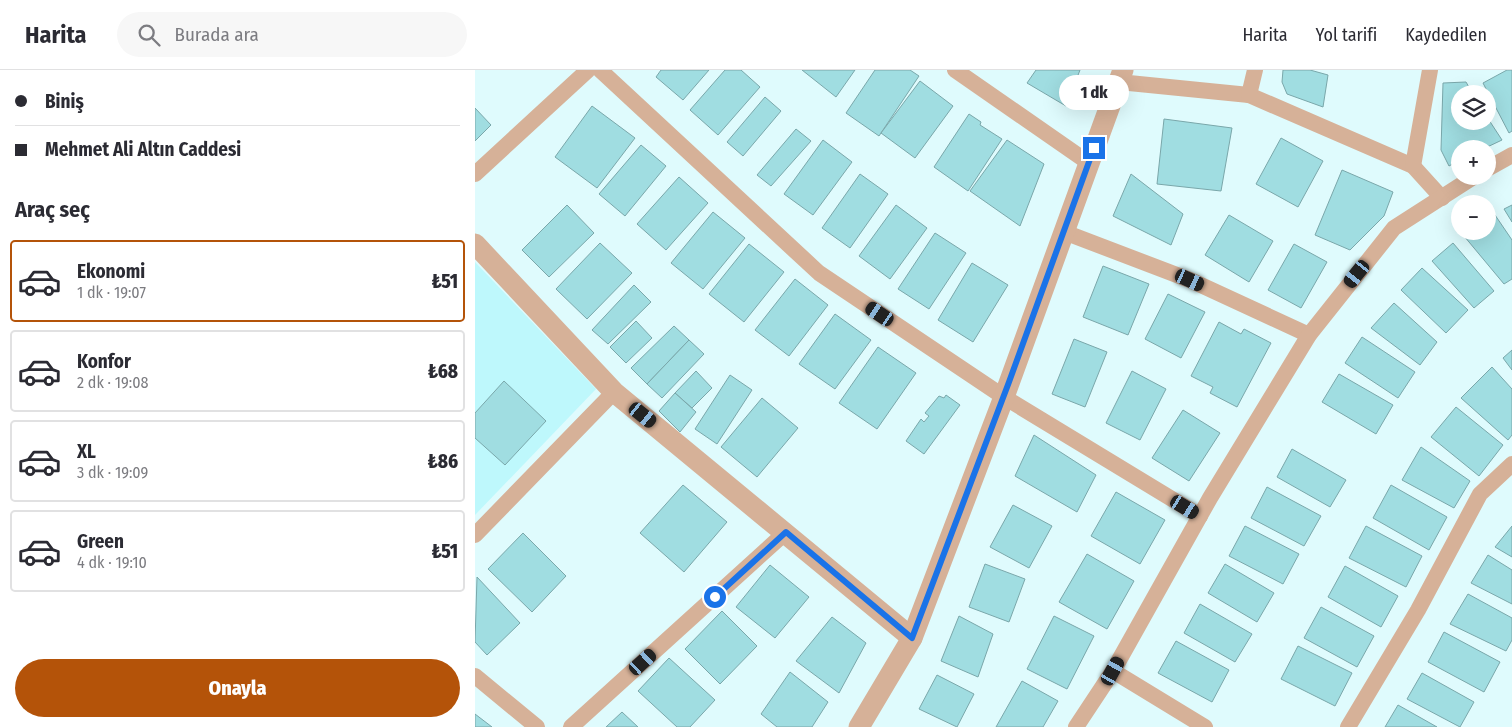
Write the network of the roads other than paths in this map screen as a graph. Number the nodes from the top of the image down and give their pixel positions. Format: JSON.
{"nodes":[{"id":1,"x":588,"y":70,"type":"edge"},
{"id":2,"x":600,"y":70,"type":"edge"},
{"id":3,"x":955,"y":70,"type":"edge"},
{"id":4,"x":1255,"y":70,"type":"edge"},
{"id":5,"x":1429,"y":70,"type":"edge"},
{"id":6,"x":1121,"y":76,"type":"edge"},
{"id":7,"x":1249,"y":94,"type":"junction"},
{"id":8,"x":1512,"y":154,"type":"edge"},
{"id":9,"x":1089,"y":163,"type":"junction"},
{"id":10,"x":1496,"y":163,"type":"edge"},
{"id":11,"x":1413,"y":166,"type":"junction"},
{"id":12,"x":475,"y":174,"type":"edge"},
{"id":13,"x":1462,"y":185,"type":"edge"},
{"id":14,"x":1442,"y":198,"type":"junction"},
{"id":15,"x":1064,"y":232,"type":"junction"},
{"id":16,"x":475,"y":244,"type":"edge"},
{"id":17,"x":1309,"y":335,"type":"junction"},
{"id":18,"x":614,"y":392,"type":"junction"},
{"id":19,"x":1004,"y":397,"type":"junction"},
{"id":20,"x":1512,"y":464,"type":"edge"},
{"id":21,"x":1200,"y":516,"type":"junction"},
{"id":22,"x":786,"y":532,"type":"junction"},
{"id":23,"x":475,"y":535,"type":"edge"},
{"id":24,"x":912,"y":638,"type":"junction"},
{"id":25,"x":1113,"y":671,"type":"junction"},
{"id":26,"x":475,"y":676,"type":"edge"},
{"id":27,"x":537,"y":727,"type":"edge"},
{"id":28,"x":571,"y":727,"type":"edge"},
{"id":29,"x":859,"y":727,"type":"edge"},
{"id":30,"x":1076,"y":727,"type":"edge"},
{"id":31,"x":1205,"y":727,"type":"edge"},
{"id":32,"x":1348,"y":727,"type":"edge"}],
"edges":[{"from":1,"to":12,"type":"street"},
{"from":2,"to":19,"type":"street"},
{"from":3,"to":9,"type":"street"},
{"from":4,"to":7,"type":"street"},
{"from":5,"to":11,"type":"street"},
{"from":6,"to":7,"type":"street"},
{"from":6,"to":9,"type":"street"},
{"from":7,"to":11,"type":"street"},
{"from":8,"to":10,"type":"street"},
{"from":9,"to":15,"type":"street"},
{"from":11,"to":14,"type":"street"},
{"from":13,"to":14,"type":"street"},
{"from":14,"to":17,"type":"street"},
{"from":15,"to":17,"type":"street"},
{"from":15,"to":19,"type":"street"},
{"from":16,"to":18,"type":"street"},
{"from":17,"to":21,"type":"street"},
{"from":18,"to":22,"type":"street"},
{"from":18,"to":23,"type":"street"},
{"from":19,"to":21,"type":"street"},
{"from":19,"to":24,"type":"street"},
{"from":20,"to":32,"type":"street"},
{"from":21,"to":25,"type":"street"},
{"from":22,"to":24,"type":"street"},
{"from":22,"to":28,"type":"street"},
{"from":24,"to":29,"type":"street"},
{"from":25,"to":30,"type":"street"},
{"from":25,"to":31,"type":"street"},
{"from":26,"to":27,"type":"street"}]}
